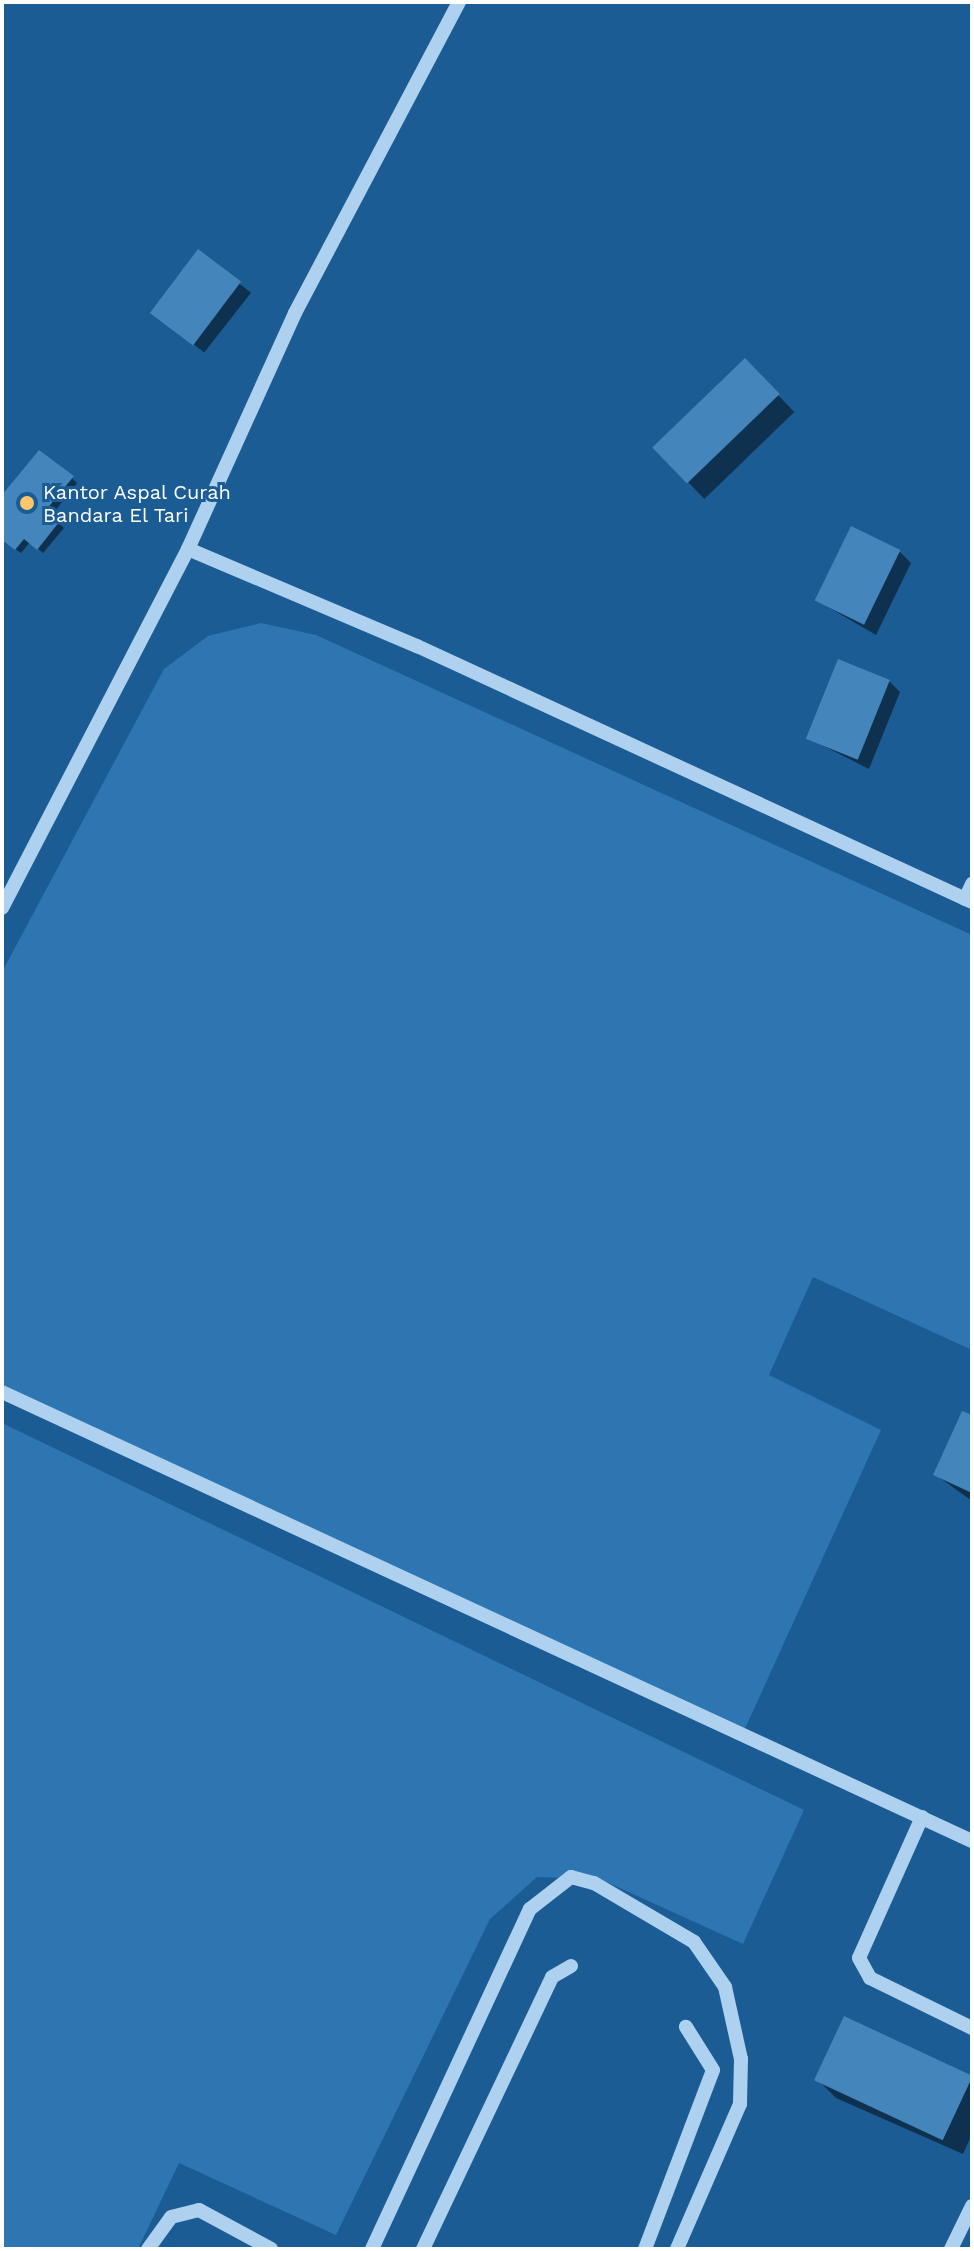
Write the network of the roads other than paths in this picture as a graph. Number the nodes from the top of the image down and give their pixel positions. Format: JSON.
{"nodes":[{"id":1,"x":459,"y":2,"type":"edge"},
{"id":2,"x":188,"y":549,"type":"junction"},
{"id":3,"x":972,"y":884,"type":"edge"},
{"id":4,"x":968,"y":901,"type":"edge"},
{"id":5,"x":2,"y":908,"type":"edge"},
{"id":6,"x":2,"y":1392,"type":"edge"},
{"id":7,"x":922,"y":1817,"type":"junction"},
{"id":8,"x":972,"y":1841,"type":"edge"},
{"id":9,"x":571,"y":1966,"type":"dead end"},
{"id":10,"x":686,"y":2027,"type":"dead end"},
{"id":11,"x":972,"y":2028,"type":"edge"},
{"id":12,"x":972,"y":2206,"type":"edge"},
{"id":13,"x":148,"y":2249,"type":"edge"},
{"id":14,"x":271,"y":2249,"type":"edge"},
{"id":15,"x":372,"y":2249,"type":"edge"},
{"id":16,"x":423,"y":2249,"type":"edge"},
{"id":17,"x":645,"y":2249,"type":"edge"},
{"id":18,"x":677,"y":2249,"type":"edge"},
{"id":19,"x":951,"y":2249,"type":"edge"}],
"edges":[{"from":1,"to":2,"type":"street"},
{"from":2,"to":4,"type":"street"},
{"from":2,"to":5,"type":"street"},
{"from":3,"to":4,"type":"street"},
{"from":6,"to":7,"type":"street"},
{"from":7,"to":8,"type":"street"},
{"from":7,"to":11,"type":"street"},
{"from":9,"to":16,"type":"street"},
{"from":10,"to":17,"type":"street"},
{"from":12,"to":19,"type":"street"},
{"from":13,"to":14,"type":"street"},
{"from":15,"to":18,"type":"street"}]}
